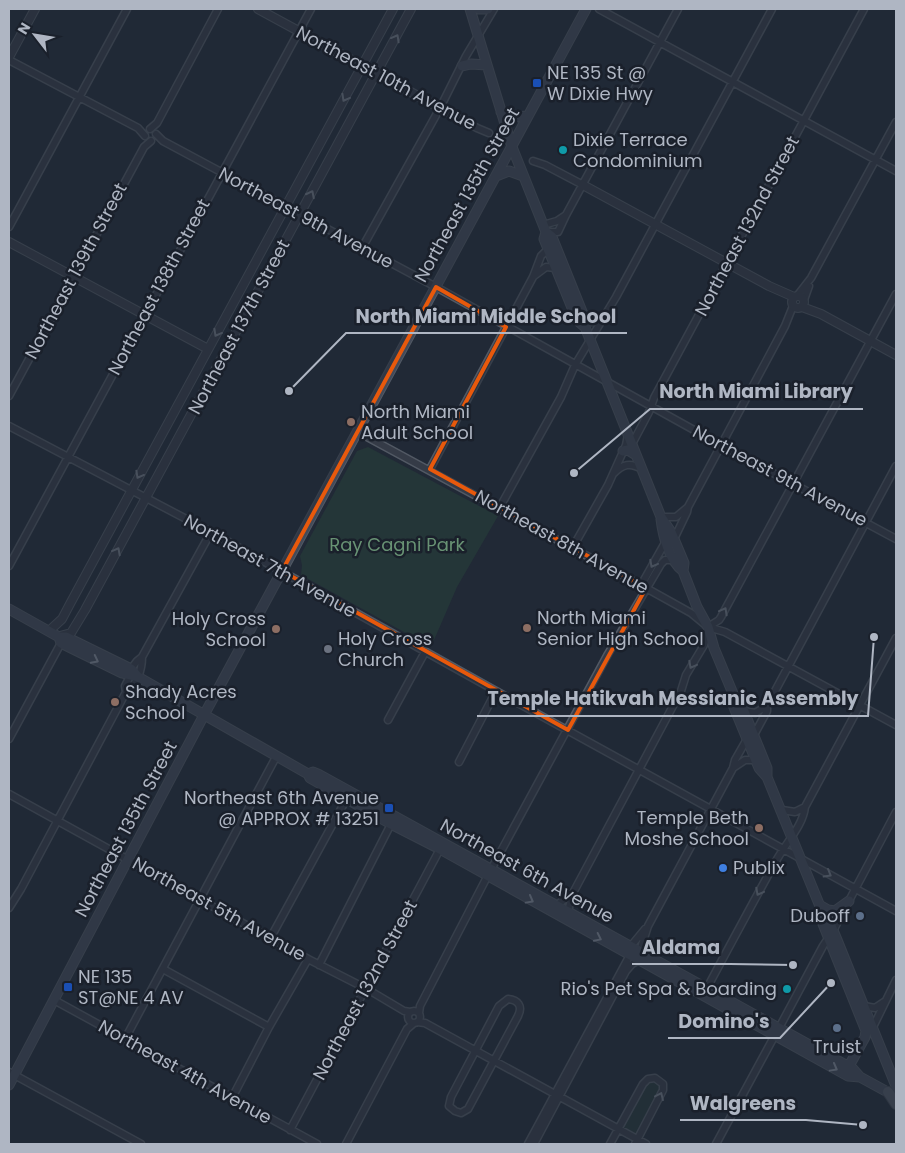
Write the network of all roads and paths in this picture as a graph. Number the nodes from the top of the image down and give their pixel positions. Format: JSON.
{"nodes":[{"id":1,"x":35,"y":9,"type":"edge"},
{"id":2,"x":128,"y":9,"type":"edge"},
{"id":3,"x":218,"y":9,"type":"edge"},
{"id":4,"x":258,"y":9,"type":"edge"},
{"id":5,"x":311,"y":9,"type":"edge"},
{"id":6,"x":393,"y":9,"type":"edge"},
{"id":7,"x":411,"y":9,"type":"edge"},
{"id":8,"x":470,"y":9,"type":"edge"},
{"id":9,"x":479,"y":9,"type":"edge"},
{"id":10,"x":488,"y":9,"type":"edge"},
{"id":11,"x":494,"y":9,"type":"edge"},
{"id":12,"x":586,"y":9,"type":"edge"},
{"id":13,"x":599,"y":9,"type":"edge"},
{"id":14,"x":678,"y":9,"type":"edge"},
{"id":15,"x":772,"y":9,"type":"edge"},
{"id":16,"x":864,"y":9,"type":"edge"},
{"id":17,"x":299,"y":31,"type":"junction"},
{"id":18,"x":478,"y":35,"type":"junction"},
{"id":19,"x":660,"y":43,"type":"junction"},
{"id":20,"x":9,"y":58,"type":"edge"},
{"id":21,"x":487,"y":65,"type":"junction"},
{"id":22,"x":362,"y":66,"type":"junction"},
{"id":23,"x":462,"y":66,"type":"junction"},
{"id":24,"x":376,"y":74,"type":"junction"},
{"id":25,"x":732,"y":82,"type":"junction"},
{"id":26,"x":80,"y":98,"type":"junction"},
{"id":27,"x":440,"y":108,"type":"junction"},
{"id":28,"x":501,"y":112,"type":"junction"},
{"id":29,"x":528,"y":116,"type":"junction"},
{"id":30,"x":804,"y":121,"type":"junction"},
{"id":31,"x":896,"y":122,"type":"edge"},
{"id":32,"x":489,"y":133,"type":"dead end"},
{"id":33,"x":150,"y":135,"type":"junction"},
{"id":34,"x":512,"y":147,"type":"junction"},
{"id":35,"x":876,"y":160,"type":"junction"},
{"id":36,"x":533,"y":161,"type":"dead end"},
{"id":37,"x":896,"y":171,"type":"edge"},
{"id":38,"x":222,"y":173,"type":"junction"},
{"id":39,"x":495,"y":176,"type":"junction"},
{"id":40,"x":523,"y":176,"type":"junction"},
{"id":41,"x":583,"y":185,"type":"junction"},
{"id":42,"x":286,"y":208,"type":"junction"},
{"id":43,"x":300,"y":215,"type":"junction"},
{"id":44,"x":566,"y":216,"type":"junction"},
{"id":45,"x":655,"y":224,"type":"junction"},
{"id":46,"x":9,"y":227,"type":"edge"},
{"id":47,"x":544,"y":228,"type":"junction"},
{"id":48,"x":9,"y":242,"type":"edge"},
{"id":49,"x":362,"y":248,"type":"junction"},
{"id":50,"x":548,"y":249,"type":"junction"},
{"id":51,"x":727,"y":263,"type":"junction"},
{"id":52,"x":254,"y":268,"type":"junction"},
{"id":53,"x":556,"y":268,"type":"junction"},
{"id":54,"x":267,"y":274,"type":"junction"},
{"id":55,"x":533,"y":276,"type":"junction"},
{"id":56,"x":73,"y":277,"type":"junction"},
{"id":57,"x":436,"y":287,"type":"junction"},
{"id":58,"x":896,"y":294,"type":"edge"},
{"id":59,"x":798,"y":302,"type":"junction"},
{"id":60,"x":608,"y":311,"type":"junction"},
{"id":61,"x":145,"y":315,"type":"junction"},
{"id":62,"x":585,"y":323,"type":"junction"},
{"id":63,"x":506,"y":327,"type":"junction"},
{"id":64,"x":590,"y":339,"type":"junction"},
{"id":65,"x":870,"y":342,"type":"junction"},
{"id":66,"x":208,"y":349,"type":"junction"},
{"id":67,"x":896,"y":355,"type":"edge"},
{"id":68,"x":575,"y":365,"type":"junction"},
{"id":69,"x":607,"y":382,"type":"junction"},
{"id":70,"x":9,"y":396,"type":"edge"},
{"id":71,"x":651,"y":406,"type":"junction"},
{"id":72,"x":170,"y":421,"type":"junction"},
{"id":73,"x":9,"y":426,"type":"edge"},
{"id":74,"x":184,"y":428,"type":"junction"},
{"id":75,"x":358,"y":432,"type":"junction"},
{"id":76,"x":630,"y":439,"type":"junction"},
{"id":77,"x":721,"y":445,"type":"junction"},
{"id":78,"x":622,"y":451,"type":"junction"},
{"id":79,"x":636,"y":455,"type":"junction"},
{"id":80,"x":67,"y":458,"type":"junction"},
{"id":81,"x":896,"y":466,"type":"edge"},
{"id":82,"x":430,"y":469,"type":"junction"},
{"id":83,"x":642,"y":469,"type":"junction"},
{"id":84,"x":612,"y":475,"type":"junction"},
{"id":85,"x":793,"y":484,"type":"junction"},
{"id":86,"x":131,"y":491,"type":"junction"},
{"id":87,"x":145,"y":498,"type":"junction"},
{"id":88,"x":500,"y":507,"type":"junction"},
{"id":89,"x":688,"y":507,"type":"junction"},
{"id":90,"x":661,"y":516,"type":"junction"},
{"id":91,"x":866,"y":522,"type":"junction"},
{"id":92,"x":211,"y":532,"type":"junction"},
{"id":93,"x":896,"y":538,"type":"edge"},
{"id":94,"x":670,"y":540,"type":"junction"},
{"id":95,"x":572,"y":547,"type":"junction"},
{"id":96,"x":94,"y":559,"type":"junction"},
{"id":97,"x":674,"y":560,"type":"junction"},
{"id":98,"x":9,"y":566,"type":"edge"},
{"id":99,"x":108,"y":567,"type":"junction"},
{"id":100,"x":282,"y":571,"type":"junction"},
{"id":101,"x":683,"y":571,"type":"junction"},
{"id":102,"x":646,"y":588,"type":"junction"},
{"id":103,"x":9,"y":610,"type":"edge"},
{"id":104,"x":708,"y":627,"type":"junction"},
{"id":105,"x":49,"y":631,"type":"junction"},
{"id":106,"x":896,"y":638,"type":"edge"},
{"id":107,"x":60,"y":640,"type":"junction"},
{"id":108,"x":425,"y":652,"type":"junction"},
{"id":109,"x":142,"y":658,"type":"junction"},
{"id":110,"x":788,"y":666,"type":"junction"},
{"id":111,"x":133,"y":674,"type":"junction"},
{"id":112,"x":496,"y":691,"type":"junction"},
{"id":113,"x":734,"y":696,"type":"junction"},
{"id":114,"x":766,"y":706,"type":"junction"},
{"id":115,"x":860,"y":706,"type":"junction"},
{"id":116,"x":744,"y":711,"type":"junction"},
{"id":117,"x":204,"y":715,"type":"junction"},
{"id":118,"x":388,"y":720,"type":"dead end"},
{"id":119,"x":896,"y":725,"type":"edge"},
{"id":120,"x":568,"y":730,"type":"junction"},
{"id":121,"x":750,"y":737,"type":"junction"},
{"id":122,"x":9,"y":739,"type":"edge"},
{"id":123,"x":276,"y":757,"type":"junction"},
{"id":124,"x":756,"y":760,"type":"junction"},
{"id":125,"x":459,"y":762,"type":"dead end"},
{"id":126,"x":733,"y":768,"type":"junction"},
{"id":127,"x":639,"y":770,"type":"junction"},
{"id":128,"x":308,"y":774,"type":"junction"},
{"id":129,"x":767,"y":776,"type":"junction"},
{"id":130,"x":9,"y":794,"type":"edge"},
{"id":131,"x":346,"y":798,"type":"junction"},
{"id":132,"x":363,"y":798,"type":"junction"},
{"id":133,"x":805,"y":807,"type":"junction"},
{"id":134,"x":711,"y":809,"type":"junction"},
{"id":135,"x":782,"y":810,"type":"junction"},
{"id":136,"x":896,"y":812,"type":"edge"},
{"id":137,"x":58,"y":820,"type":"junction"},
{"id":138,"x":392,"y":824,"type":"junction"},
{"id":139,"x":792,"y":835,"type":"junction"},
{"id":140,"x":440,"y":849,"type":"junction"},
{"id":141,"x":783,"y":849,"type":"junction"},
{"id":142,"x":802,"y":858,"type":"junction"},
{"id":143,"x":129,"y":859,"type":"junction"},
{"id":144,"x":489,"y":873,"type":"junction"},
{"id":145,"x":856,"y":889,"type":"junction"},
{"id":146,"x":573,"y":893,"type":"junction"},
{"id":147,"x":200,"y":898,"type":"junction"},
{"id":148,"x":849,"y":900,"type":"junction"},
{"id":149,"x":557,"y":905,"type":"junction"},
{"id":150,"x":821,"y":906,"type":"junction"},
{"id":151,"x":9,"y":908,"type":"edge"},
{"id":152,"x":568,"y":911,"type":"junction"},
{"id":153,"x":896,"y":911,"type":"edge"},
{"id":154,"x":648,"y":926,"type":"junction"},
{"id":155,"x":831,"y":934,"type":"junction"},
{"id":156,"x":271,"y":937,"type":"junction"},
{"id":157,"x":614,"y":945,"type":"junction"},
{"id":158,"x":631,"y":950,"type":"junction"},
{"id":159,"x":640,"y":955,"type":"junction"},
{"id":160,"x":653,"y":958,"type":"junction"},
{"id":161,"x":308,"y":959,"type":"junction"},
{"id":162,"x":319,"y":965,"type":"junction"},
{"id":163,"x":163,"y":969,"type":"junction"},
{"id":164,"x":896,"y":980,"type":"edge"},
{"id":165,"x":367,"y":989,"type":"junction"},
{"id":166,"x":705,"y":992,"type":"junction"},
{"id":167,"x":54,"y":1000,"type":"junction"},
{"id":168,"x":884,"y":1002,"type":"junction"},
{"id":169,"x":864,"y":1006,"type":"junction"},
{"id":170,"x":413,"y":1016,"type":"junction"},
{"id":171,"x":269,"y":1027,"type":"junction"},
{"id":172,"x":870,"y":1030,"type":"junction"},
{"id":173,"x":777,"y":1031,"type":"junction"},
{"id":174,"x":125,"y":1039,"type":"junction"},
{"id":175,"x":475,"y":1050,"type":"junction"},
{"id":176,"x":494,"y":1061,"type":"junction"},
{"id":177,"x":849,"y":1066,"type":"junction"},
{"id":178,"x":12,"y":1074,"type":"edge"},
{"id":179,"x":860,"y":1076,"type":"junction"},
{"id":180,"x":9,"y":1085,"type":"edge"},
{"id":181,"x":894,"y":1092,"type":"edge"},
{"id":182,"x":557,"y":1096,"type":"junction"},
{"id":183,"x":232,"y":1098,"type":"junction"},
{"id":184,"x":896,"y":1104,"type":"edge"},
{"id":185,"x":618,"y":1129,"type":"junction"},
{"id":186,"x":290,"y":1130,"type":"junction"},
{"id":187,"x":636,"y":1142,"type":"edge"},
{"id":188,"x":141,"y":1144,"type":"edge"},
{"id":189,"x":317,"y":1144,"type":"edge"},
{"id":190,"x":346,"y":1144,"type":"edge"},
{"id":191,"x":528,"y":1144,"type":"edge"},
{"id":192,"x":534,"y":1144,"type":"edge"},
{"id":193,"x":610,"y":1144,"type":"edge"},
{"id":194,"x":646,"y":1144,"type":"edge"},
{"id":195,"x":716,"y":1144,"type":"edge"}],
"edges":[{"from":1,"to":20,"type":"street"},
{"from":2,"to":26,"type":"street"},
{"from":3,"to":33,"type":"street","name":"Northeast 139th Street"},
{"from":4,"to":17,"type":"street","name":"Northeast 10th Avenue"},
{"from":5,"to":17,"type":"street","name":"Northeast 138th Street"},
{"from":6,"to":22,"type":"street","name":"Northeast 137th Street"},
{"from":24,"to":7,"type":"street","name":"Northeast 137th Street","one_way":true},
{"from":8,"to":18,"type":"main road"},
{"from":9,"to":10,"type":"main road"},
{"from":11,"to":18,"type":"street"},
{"from":12,"to":29,"type":"main road","name":"Northeast 135th Street"},
{"from":13,"to":19,"type":"street"},
{"from":14,"to":19,"type":"street"},
{"from":15,"to":25,"type":"street"},
{"from":16,"to":30,"type":"street","name":"Northeast 132nd Street"},
{"from":17,"to":22,"type":"street","name":"Northeast 10th Avenue"},
{"from":17,"to":38,"type":"street","name":"Northeast 138th Street"},
{"from":18,"to":21,"type":"main road"},
{"from":18,"to":23,"type":"street"},
{"from":19,"to":25,"type":"street"},
{"from":19,"to":41,"type":"street"},
{"from":20,"to":26,"type":"street"},
{"from":21,"to":23,"type":"main road"},
{"from":21,"to":28,"type":"main road"},
{"from":22,"to":24,"type":"street","name":"Northeast 10th Avenue"},
{"from":22,"to":42,"type":"street","name":"Northeast 137th Street","one_way":true},
{"from":23,"to":27,"type":"street"},
{"from":24,"to":27,"type":"street","name":"Northeast 10th Avenue"},
{"from":43,"to":24,"type":"street","name":"Northeast 137th Street","one_way":true},
{"from":25,"to":30,"type":"street"},
{"from":25,"to":45,"type":"street"},
{"from":26,"to":33,"type":"street"},
{"from":26,"to":46,"type":"street"},
{"from":27,"to":32,"type":"street","name":"Northeast 10th Avenue"},
{"from":27,"to":49,"type":"street"},
{"from":28,"to":29,"type":"main road"},
{"from":28,"to":34,"type":"main road"},
{"from":29,"to":34,"type":"main road","name":"Northeast 135th Street"},
{"from":30,"to":35,"type":"street"},
{"from":30,"to":51,"type":"street","name":"Northeast 132nd Street"},
{"from":31,"to":35,"type":"street"},
{"from":33,"to":38,"type":"street","name":"Northeast 9th Avenue"},
{"from":33,"to":56,"type":"street","name":"Northeast 139th Street"},
{"from":34,"to":39,"type":"main road","name":"Northeast 135th Street"},
{"from":34,"to":40,"type":"main road"},
{"from":35,"to":37,"type":"street"},
{"from":35,"to":59,"type":"street"},
{"from":36,"to":41,"type":"street"},
{"from":38,"to":42,"type":"street","name":"Northeast 9th Avenue"},
{"from":38,"to":61,"type":"street","name":"Northeast 138th Street"},
{"from":39,"to":40,"type":"main road"},
{"from":39,"to":57,"type":"main road","name":"Northeast 135th Street"},
{"from":40,"to":47,"type":"main road"},
{"from":41,"to":44,"type":"street"},
{"from":41,"to":45,"type":"street"},
{"from":42,"to":43,"type":"street","name":"Northeast 9th Avenue"},
{"from":42,"to":52,"type":"street","name":"Northeast 137th Street"},
{"from":43,"to":49,"type":"street","name":"Northeast 9th Avenue"},
{"from":43,"to":54,"type":"street","name":"Northeast 137th Street"},
{"from":44,"to":47,"type":"street"},
{"from":44,"to":47,"type":"street"},
{"from":45,"to":51,"type":"street"},
{"from":45,"to":60,"type":"street"},
{"from":47,"to":50,"type":"main road"},
{"from":47,"to":62,"type":"main road"},
{"from":48,"to":56,"type":"street"},
{"from":49,"to":57,"type":"street","name":"Northeast 9th Avenue"},
{"from":50,"to":53,"type":"main road"},
{"from":50,"to":55,"type":"street"},
{"from":51,"to":59,"type":"street"},
{"from":51,"to":71,"type":"street","name":"Northeast 132nd Street"},
{"from":52,"to":54,"type":"street"},
{"from":52,"to":66,"type":"street","name":"Northeast 137th Street","one_way":true},
{"from":53,"to":55,"type":"street"},
{"from":53,"to":62,"type":"main road"},
{"from":54,"to":74,"type":"street","name":"Northeast 137th Street"},
{"from":55,"to":63,"type":"street"},
{"from":56,"to":61,"type":"street"},
{"from":56,"to":70,"type":"street","name":"Northeast 139th Street"},
{"from":57,"to":63,"type":"street","name":"Northeast 9th Avenue"},
{"from":57,"to":75,"type":"main road","name":"Northeast 135th Street"},
{"from":58,"to":65,"type":"street"},
{"from":59,"to":65,"type":"street"},
{"from":59,"to":77,"type":"street"},
{"from":60,"to":62,"type":"street"},
{"from":60,"to":64,"type":"street"},
{"from":61,"to":66,"type":"street"},
{"from":61,"to":80,"type":"street","name":"Northeast 138th Street"},
{"from":62,"to":64,"type":"main road"},
{"from":63,"to":68,"type":"street","name":"Northeast 9th Avenue"},
{"from":63,"to":82,"type":"street"},
{"from":64,"to":68,"type":"street"},
{"from":64,"to":69,"type":"main road"},
{"from":65,"to":67,"type":"street"},
{"from":65,"to":85,"type":"street"},
{"from":66,"to":72,"type":"street","name":"Northeast 137th Street"},
{"from":68,"to":69,"type":"street","name":"Northeast 9th Avenue"},
{"from":68,"to":88,"type":"street"},
{"from":69,"to":71,"type":"street","name":"Northeast 9th Avenue"},
{"from":69,"to":76,"type":"main road"},
{"from":71,"to":76,"type":"street","name":"Northeast 132nd Street"},
{"from":71,"to":77,"type":"street","name":"Northeast 9th Avenue"},
{"from":72,"to":74,"type":"street"},
{"from":72,"to":86,"type":"street","name":"Northeast 137th Street","one_way":true},
{"from":73,"to":80,"type":"street","name":"Northeast 7th Avenue"},
{"from":74,"to":87,"type":"street","name":"Northeast 137th Street"},
{"from":75,"to":82,"type":"street","name":"Northeast 8th Avenue"},
{"from":75,"to":100,"type":"main road","name":"Northeast 135th Street"},
{"from":76,"to":78,"type":"street","name":"Northeast 132nd Street"},
{"from":76,"to":79,"type":"main road"},
{"from":77,"to":85,"type":"street","name":"Northeast 9th Avenue"},
{"from":77,"to":89,"type":"street"},
{"from":78,"to":79,"type":"main road"},
{"from":78,"to":84,"type":"street","name":"Northeast 132nd Street"},
{"from":79,"to":83,"type":"main road"},
{"from":80,"to":86,"type":"street","name":"Northeast 7th Avenue"},
{"from":80,"to":98,"type":"street","name":"Northeast 138th Street"},
{"from":81,"to":91,"type":"street"},
{"from":82,"to":88,"type":"street","name":"Northeast 8th Avenue"},
{"from":83,"to":84,"type":"street"},
{"from":83,"to":90,"type":"main road"},
{"from":84,"to":95,"type":"street","name":"Northeast 132nd Street"},
{"from":85,"to":91,"type":"street","name":"Northeast 9th Avenue"},
{"from":104,"to":85,"type":"street","one_way":true},
{"from":86,"to":87,"type":"street","name":"Northeast 7th Avenue"},
{"from":86,"to":96,"type":"street","name":"Northeast 137th Street"},
{"from":87,"to":92,"type":"street","name":"Northeast 7th Avenue"},
{"from":99,"to":87,"type":"street","name":"Northeast 137th Street","one_way":true},
{"from":88,"to":95,"type":"street","name":"Northeast 8th Avenue"},
{"from":89,"to":90,"type":"street"},
{"from":89,"to":94,"type":"street"},
{"from":90,"to":94,"type":"main road"},
{"from":91,"to":93,"type":"street","name":"Northeast 9th Avenue"},
{"from":91,"to":110,"type":"street"},
{"from":92,"to":100,"type":"street","name":"Northeast 7th Avenue"},
{"from":92,"to":109,"type":"street"},
{"from":94,"to":97,"type":"main road"},
{"from":94,"to":101,"type":"main road"},
{"from":94,"to":102,"type":"street","one_way":true},
{"from":95,"to":102,"type":"street","name":"Northeast 8th Avenue"},
{"from":96,"to":99,"type":"street"},
{"from":96,"to":105,"type":"street","name":"Northeast 137th Street"},
{"from":97,"to":101,"type":"main road"},
{"from":97,"to":102,"type":"street"},
{"from":99,"to":107,"type":"street","name":"Northeast 137th Street"},
{"from":100,"to":108,"type":"street","name":"Northeast 7th Avenue"},
{"from":100,"to":117,"type":"main road","name":"Northeast 135th Street"},
{"from":101,"to":104,"type":"main road"},
{"from":102,"to":104,"type":"street","name":"Northeast 8th Avenue"},
{"from":102,"to":120,"type":"street"},
{"from":103,"to":105,"type":"main road","name":"Northeast 6th Avenue"},
{"from":104,"to":110,"type":"street","name":"Northeast 8th Avenue"},
{"from":104,"to":113,"type":"main road"},
{"from":104,"to":127,"type":"street","one_way":true},
{"from":105,"to":107,"type":"main road","name":"Northeast 6th Avenue"},
{"from":106,"to":115,"type":"street"},
{"from":107,"to":111,"type":"main road","name":"Northeast 6th Avenue"},
{"from":107,"to":122,"type":"street","name":"Northeast 137th Street"},
{"from":108,"to":112,"type":"street","name":"Northeast 7th Avenue"},
{"from":108,"to":118,"type":"street"},
{"from":109,"to":111,"type":"street"},
{"from":109,"to":111,"type":"street"},
{"from":110,"to":114,"type":"street"},
{"from":110,"to":115,"type":"street","name":"Northeast 8th Avenue"},
{"from":111,"to":117,"type":"main road","name":"Northeast 6th Avenue"},
{"from":111,"to":137,"type":"street"},
{"from":112,"to":120,"type":"street","name":"Northeast 7th Avenue"},
{"from":112,"to":125,"type":"street"},
{"from":113,"to":116,"type":"main road"},
{"from":113,"to":121,"type":"main road"},
{"from":114,"to":116,"type":"street"},
{"from":114,"to":121,"type":"street"},
{"from":115,"to":119,"type":"street","name":"Northeast 8th Avenue"},
{"from":115,"to":133,"type":"street"},
{"from":116,"to":121,"type":"main road"},
{"from":117,"to":123,"type":"main road","name":"Northeast 6th Avenue"},
{"from":117,"to":143,"type":"main road","name":"Northeast 135th Street"},
{"from":120,"to":127,"type":"street","name":"Northeast 7th Avenue"},
{"from":120,"to":144,"type":"street"},
{"from":121,"to":124,"type":"main road"},
{"from":121,"to":126,"type":"street"},
{"from":121,"to":129,"type":"main road"},
{"from":123,"to":128,"type":"main road","name":"Northeast 6th Avenue"},
{"from":123,"to":147,"type":"street"},
{"from":124,"to":126,"type":"street"},
{"from":124,"to":129,"type":"main road"},
{"from":126,"to":134,"type":"street"},
{"from":127,"to":134,"type":"street","name":"Northeast 7th Avenue"},
{"from":127,"to":146,"type":"street"},
{"from":128,"to":131,"type":"main road","name":"Northeast 6th Avenue"},
{"from":128,"to":132,"type":"main road","name":"Northeast 6th Avenue"},
{"from":129,"to":135,"type":"main road"},
{"from":130,"to":137,"type":"street","name":"Northeast 5th Avenue"},
{"from":131,"to":132,"type":"main road"},
{"from":131,"to":138,"type":"main road","name":"Northeast 6th Avenue"},
{"from":131,"to":156,"type":"street"},
{"from":132,"to":144,"type":"main road","name":"Northeast 6th Avenue"},
{"from":133,"to":135,"type":"street"},
{"from":133,"to":139,"type":"street"},
{"from":134,"to":141,"type":"street","name":"Northeast 7th Avenue"},
{"from":134,"to":154,"type":"street"},
{"from":135,"to":139,"type":"main road"},
{"from":136,"to":145,"type":"street"},
{"from":137,"to":143,"type":"street","name":"Northeast 5th Avenue"},
{"from":137,"to":151,"type":"street"},
{"from":138,"to":140,"type":"main road","name":"Northeast 6th Avenue"},
{"from":138,"to":162,"type":"street"},
{"from":139,"to":141,"type":"street"},
{"from":139,"to":142,"type":"main road"},
{"from":140,"to":144,"type":"main road","name":"Northeast 6th Avenue"},
{"from":140,"to":165,"type":"street","name":"Northeast 132nd Street"},
{"from":141,"to":142,"type":"street","name":"Northeast 7th Avenue"},
{"from":141,"to":166,"type":"street","one_way":true},
{"from":142,"to":145,"type":"street","name":"Northeast 7th Avenue","one_way":true},
{"from":142,"to":150,"type":"main road"},
{"from":143,"to":147,"type":"street","name":"Northeast 5th Avenue"},
{"from":143,"to":167,"type":"main road","name":"Northeast 135th Street"},
{"from":144,"to":149,"type":"main road","name":"Northeast 6th Avenue"},
{"from":144,"to":157,"type":"main road","name":"Northeast 6th Avenue","one_way":true},
{"from":144,"to":170,"type":"street"},
{"from":145,"to":148,"type":"street"},
{"from":145,"to":153,"type":"street","name":"Northeast 7th Avenue"},
{"from":146,"to":149,"type":"street"},
{"from":146,"to":152,"type":"street"},
{"from":147,"to":156,"type":"street","name":"Northeast 5th Avenue"},
{"from":147,"to":163,"type":"street"},
{"from":148,"to":150,"type":"main road"},
{"from":148,"to":155,"type":"street"},
{"from":149,"to":152,"type":"main road","name":"Northeast 6th Avenue"},
{"from":150,"to":155,"type":"main road"},
{"from":152,"to":158,"type":"main road","name":"Northeast 6th Avenue"},
{"from":154,"to":158,"type":"street"},
{"from":154,"to":159,"type":"street"},
{"from":155,"to":169,"type":"main road"},
{"from":155,"to":172,"type":"main road"},
{"from":155,"to":173,"type":"street"},
{"from":156,"to":161,"type":"street","name":"Northeast 5th Avenue"},
{"from":157,"to":158,"type":"main road","name":"Northeast 6th Avenue"},
{"from":157,"to":159,"type":"main road"},
{"from":158,"to":159,"type":"main road","name":"Northeast 6th Avenue"},
{"from":158,"to":160,"type":"main road"},
{"from":158,"to":182,"type":"street"},
{"from":159,"to":160,"type":"main road","name":"Northeast 6th Avenue"},
{"from":159,"to":166,"type":"main road","name":"Northeast 6th Avenue"},
{"from":159,"to":182,"type":"street"},
{"from":160,"to":166,"type":"main road","name":"Northeast 6th Avenue"},
{"from":161,"to":162,"type":"street","name":"Northeast 5th Avenue"},
{"from":161,"to":171,"type":"street"},
{"from":162,"to":165,"type":"street","name":"Northeast 5th Avenue"},
{"from":163,"to":171,"type":"street"},
{"from":163,"to":174,"type":"street"},
{"from":164,"to":168,"type":"street"},
{"from":165,"to":170,"type":"street","name":"Northeast 5th Avenue"},
{"from":165,"to":186,"type":"street","name":"Northeast 132nd Street"},
{"from":166,"to":173,"type":"main road","name":"Northeast 6th Avenue"},
{"from":166,"to":173,"type":"main road","name":"Northeast 6th Avenue"},
{"from":167,"to":174,"type":"street","name":"Northeast 4th Avenue"},
{"from":167,"to":178,"type":"main road","name":"Northeast 135th Street"},
{"from":168,"to":169,"type":"street"},
{"from":168,"to":172,"type":"street"},
{"from":169,"to":172,"type":"main road"},
{"from":170,"to":175,"type":"street","name":"Northeast 5th Avenue"},
{"from":170,"to":190,"type":"street"},
{"from":171,"to":183,"type":"street"},
{"from":172,"to":177,"type":"main road"},
{"from":172,"to":181,"type":"main road"},
{"from":173,"to":177,"type":"main road","name":"Northeast 6th Avenue"},
{"from":173,"to":179,"type":"main road","name":"Northeast 6th Avenue","one_way":true},
{"from":173,"to":195,"type":"street"},
{"from":174,"to":183,"type":"street","name":"Northeast 4th Avenue"},
{"from":175,"to":176,"type":"street","name":"Northeast 5th Avenue"},
{"from":175,"to":176,"type":"street"},
{"from":175,"to":176,"type":"street"},
{"from":176,"to":182,"type":"street","name":"Northeast 5th Avenue"},
{"from":177,"to":179,"type":"main road","name":"Northeast 6th Avenue"},
{"from":178,"to":180,"type":"main road","name":"Northeast 135th Street"},
{"from":178,"to":188,"type":"street"},
{"from":179,"to":181,"type":"main road","name":"Northeast 6th Avenue"},
{"from":181,"to":184,"type":"main road"},
{"from":182,"to":185,"type":"street","name":"Northeast 5th Avenue"},
{"from":182,"to":191,"type":"street"},
{"from":182,"to":192,"type":"street"},
{"from":183,"to":186,"type":"street","name":"Northeast 4th Avenue"},
{"from":185,"to":187,"type":"street","name":"Northeast 5th Avenue"},
{"from":187,"to":185,"type":"street","one_way":true},
{"from":185,"to":193,"type":"street"},
{"from":186,"to":189,"type":"street","name":"Northeast 4th Avenue"},
{"from":187,"to":194,"type":"street","name":"Northeast 5th Avenue"}]}
